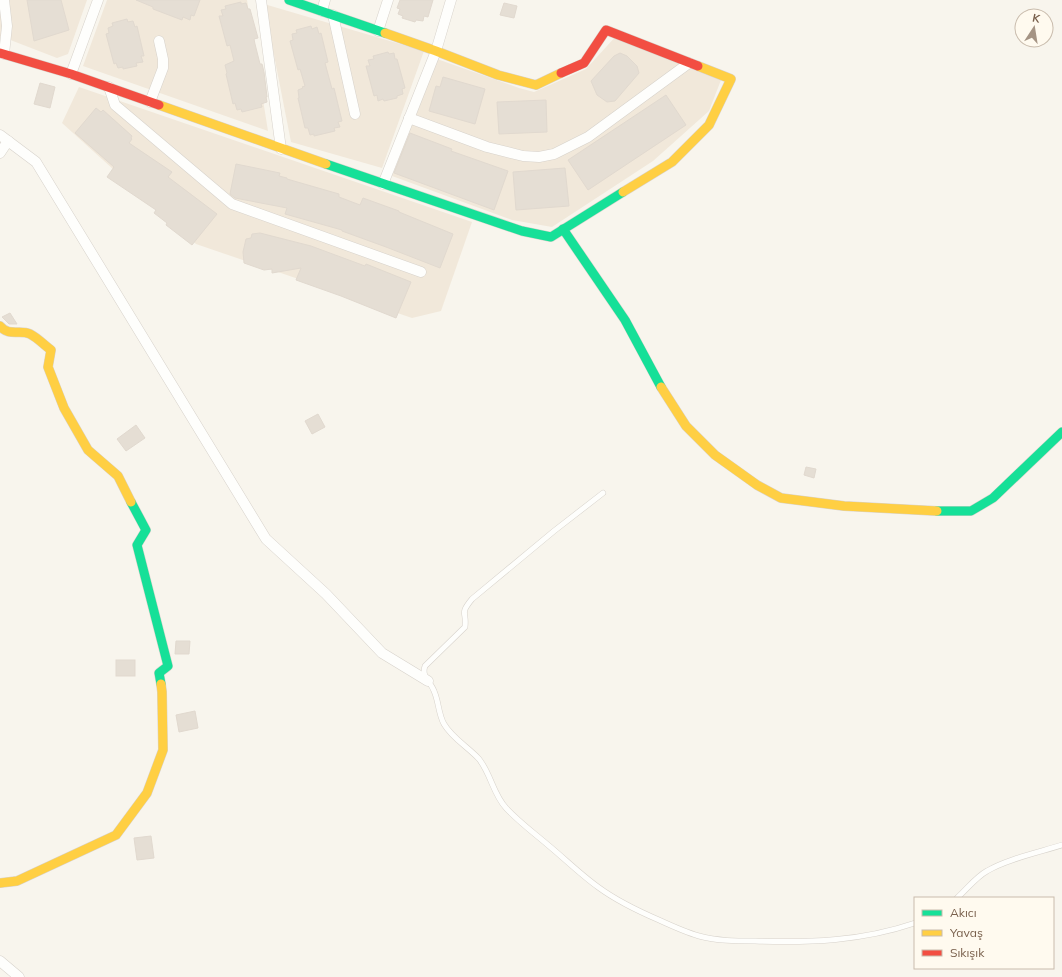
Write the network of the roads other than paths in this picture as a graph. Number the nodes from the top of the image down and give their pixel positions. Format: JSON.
{"nodes":[{"id":1,"x":4,"y":0,"type":"edge"},
{"id":2,"x":98,"y":0,"type":"edge"},
{"id":3,"x":261,"y":0,"type":"edge"},
{"id":4,"x":289,"y":0,"type":"edge"},
{"id":5,"x":325,"y":0,"type":"edge"},
{"id":6,"x":388,"y":0,"type":"edge"},
{"id":7,"x":451,"y":0,"type":"edge"},
{"id":8,"x":322,"y":11,"type":"junction"},
{"id":9,"x":333,"y":15,"type":"junction"},
{"id":10,"x":378,"y":31,"type":"junction"},
{"id":11,"x":159,"y":41,"type":"dead end"},
{"id":12,"x":436,"y":51,"type":"junction"},
{"id":13,"x":2,"y":53,"type":"edge"},
{"id":14,"x":689,"y":63,"type":"junction"},
{"id":15,"x":71,"y":74,"type":"junction"},
{"id":16,"x":109,"y":87,"type":"junction"},
{"id":17,"x":150,"y":102,"type":"junction"},
{"id":18,"x":355,"y":114,"type":"dead end"},
{"id":19,"x":409,"y":118,"type":"junction"},
{"id":20,"x":0,"y":135,"type":"edge"},
{"id":21,"x":8,"y":141,"type":"junction"},
{"id":22,"x":281,"y":149,"type":"junction"},
{"id":23,"x":0,"y":153,"type":"edge"},
{"id":24,"x":383,"y":184,"type":"junction"},
{"id":25,"x":563,"y":229,"type":"junction"},
{"id":26,"x":421,"y":272,"type":"dead end"},
{"id":27,"x":0,"y":326,"type":"edge"},
{"id":28,"x":1062,"y":432,"type":"edge"},
{"id":29,"x":603,"y":493,"type":"dead end"},
{"id":30,"x":428,"y":682,"type":"junction"},
{"id":31,"x":1062,"y":845,"type":"edge"},
{"id":32,"x":0,"y":883,"type":"edge"},
{"id":33,"x":958,"y":897,"type":"edge"},
{"id":34,"x":914,"y":923,"type":"edge"},
{"id":35,"x":0,"y":960,"type":"edge"},
{"id":36,"x":19,"y":977,"type":"edge"}],
"edges":[{"from":1,"to":13,"type":"street"},
{"from":2,"to":15,"type":"street"},
{"from":3,"to":22,"type":"street"},
{"from":4,"to":8,"type":"street"},
{"from":5,"to":8,"type":"street"},
{"from":6,"to":10,"type":"street"},
{"from":7,"to":12,"type":"street"},
{"from":8,"to":9,"type":"street"},
{"from":9,"to":10,"type":"street"},
{"from":9,"to":18,"type":"street"},
{"from":10,"to":12,"type":"street"},
{"from":11,"to":17,"type":"street"},
{"from":12,"to":14,"type":"street"},
{"from":12,"to":19,"type":"street"},
{"from":13,"to":15,"type":"street"},
{"from":14,"to":19,"type":"street"},
{"from":14,"to":25,"type":"street"},
{"from":15,"to":16,"type":"street"},
{"from":16,"to":17,"type":"street"},
{"from":16,"to":26,"type":"street"},
{"from":17,"to":22,"type":"street"},
{"from":19,"to":24,"type":"street"},
{"from":20,"to":21,"type":"street"},
{"from":21,"to":23,"type":"street"},
{"from":21,"to":30,"type":"street"},
{"from":22,"to":24,"type":"street"},
{"from":24,"to":25,"type":"street"},
{"from":25,"to":28,"type":"street"},
{"from":27,"to":32,"type":"street"},
{"from":29,"to":30,"type":"lane"},
{"from":30,"to":34,"type":"lane"},
{"from":31,"to":33,"type":"lane"},
{"from":35,"to":36,"type":"street"}]}
